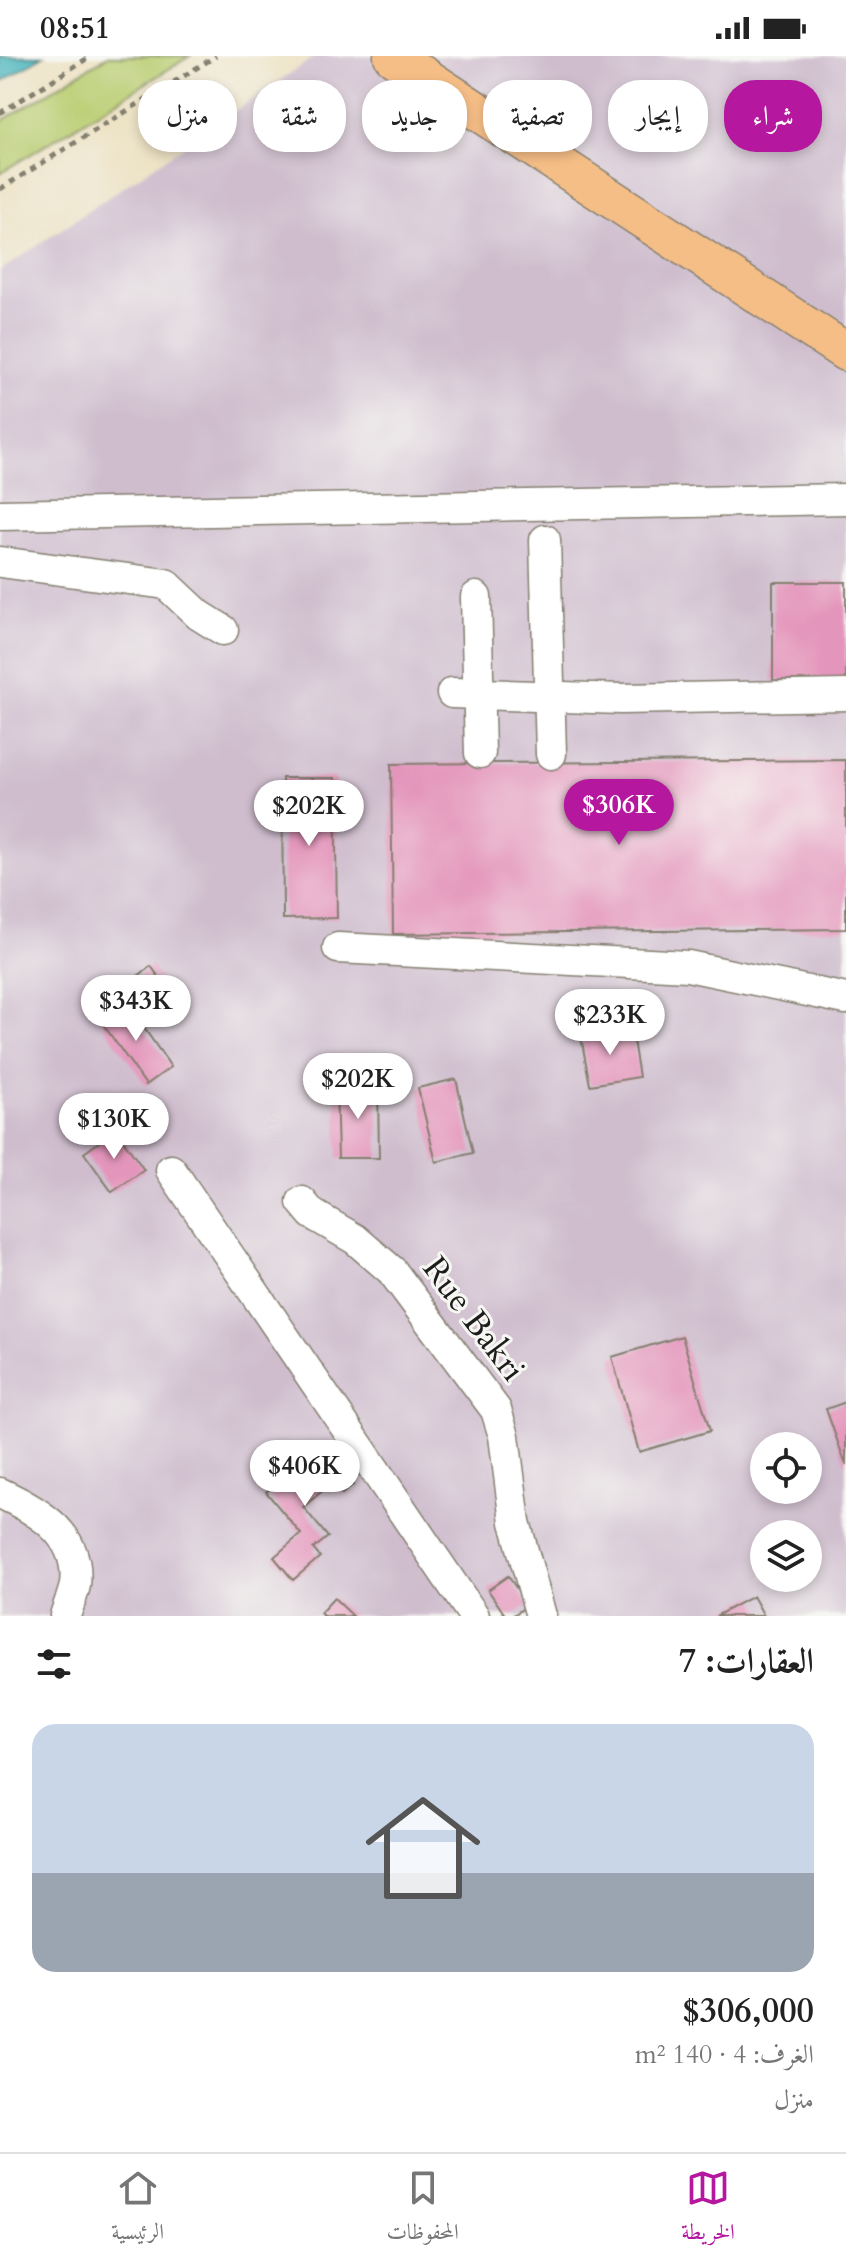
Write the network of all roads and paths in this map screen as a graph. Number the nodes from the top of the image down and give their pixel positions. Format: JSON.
{"nodes":[{"id":1,"x":91,"y":56,"type":"edge"},
{"id":2,"x":216,"y":56,"type":"edge"},
{"id":3,"x":393,"y":56,"type":"edge"},
{"id":4,"x":0,"y":113,"type":"edge"},
{"id":5,"x":0,"y":189,"type":"edge"},
{"id":6,"x":846,"y":352,"type":"edge"},
{"id":7,"x":846,"y":499,"type":"edge"},
{"id":8,"x":0,"y":515,"type":"edge"},
{"id":9,"x":545,"y":540,"type":"dead end"},
{"id":10,"x":0,"y":562,"type":"edge"},
{"id":11,"x":476,"y":597,"type":"dead end"},
{"id":12,"x":223,"y":630,"type":"dead end"},
{"id":13,"x":464,"y":693,"type":"junction"},
{"id":14,"x":846,"y":695,"type":"edge"},
{"id":15,"x":548,"y":696,"type":"junction"},
{"id":16,"x":480,"y":753,"type":"dead end"},
{"id":17,"x":551,"y":754,"type":"dead end"},
{"id":18,"x":338,"y":948,"type":"dead end"},
{"id":19,"x":846,"y":999,"type":"edge"},
{"id":20,"x":171,"y":1170,"type":"dead end"},
{"id":21,"x":302,"y":1202,"type":"dead end"},
{"id":22,"x":0,"y":1493,"type":"edge"},
{"id":23,"x":65,"y":1616,"type":"edge"},
{"id":24,"x":474,"y":1616,"type":"edge"},
{"id":25,"x":541,"y":1616,"type":"edge"}],
"edges":[{"from":1,"to":4,"type":"path"},
{"from":2,"to":5,"type":"path"},
{"from":3,"to":6,"type":"main road"},
{"from":7,"to":8,"type":"lane"},
{"from":9,"to":15,"type":"lane"},
{"from":10,"to":12,"type":"lane"},
{"from":11,"to":13,"type":"lane"},
{"from":13,"to":15,"type":"lane"},
{"from":13,"to":16,"type":"lane"},
{"from":14,"to":15,"type":"lane"},
{"from":15,"to":17,"type":"lane"},
{"from":18,"to":19,"type":"lane"},
{"from":20,"to":24,"type":"lane"},
{"from":21,"to":25,"type":"lane","name":"Rue Bakri"},
{"from":22,"to":23,"type":"lane"}]}
